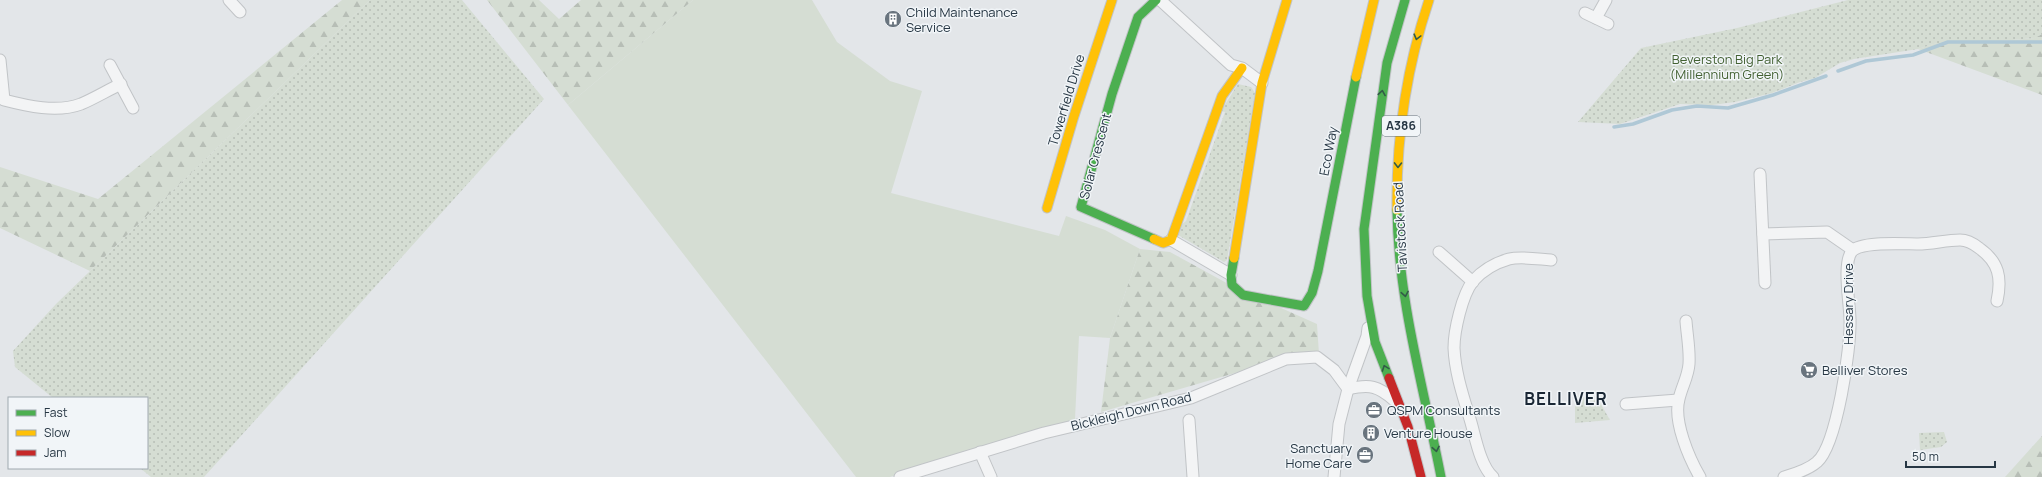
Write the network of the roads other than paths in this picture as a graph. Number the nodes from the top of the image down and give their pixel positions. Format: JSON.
{"nodes":[{"id":1,"x":229,"y":0,"type":"edge"},
{"id":2,"x":1112,"y":0,"type":"edge"},
{"id":3,"x":1156,"y":0,"type":"edge"},
{"id":4,"x":1160,"y":0,"type":"edge"},
{"id":5,"x":1287,"y":0,"type":"edge"},
{"id":6,"x":1374,"y":0,"type":"edge"},
{"id":7,"x":1405,"y":0,"type":"edge"},
{"id":8,"x":1429,"y":0,"type":"edge"},
{"id":9,"x":1606,"y":0,"type":"edge"},
{"id":10,"x":240,"y":12,"type":"dead end"},
{"id":11,"x":1584,"y":13,"type":"dead end"},
{"id":12,"x":1596,"y":18,"type":"junction"},
{"id":13,"x":1608,"y":24,"type":"dead end"},
{"id":14,"x":0,"y":60,"type":"edge"},
{"id":15,"x":110,"y":65,"type":"dead end"},
{"id":16,"x":1242,"y":68,"type":"junction"},
{"id":17,"x":1262,"y":83,"type":"junction"},
{"id":18,"x":121,"y":84,"type":"junction"},
{"id":19,"x":2,"y":100,"type":"edge"},
{"id":20,"x":133,"y":108,"type":"dead end"},
{"id":21,"x":1760,"y":174,"type":"dead end"},
{"id":22,"x":1047,"y":208,"type":"dead end"},
{"id":23,"x":1763,"y":234,"type":"junction"},
{"id":24,"x":1171,"y":240,"type":"junction"},
{"id":25,"x":1853,"y":250,"type":"junction"},
{"id":26,"x":1439,"y":252,"type":"dead end"},
{"id":27,"x":1551,"y":260,"type":"dead end"},
{"id":28,"x":1231,"y":280,"type":"junction"},
{"id":29,"x":1472,"y":282,"type":"junction"},
{"id":30,"x":1765,"y":284,"type":"dead end"},
{"id":31,"x":1997,"y":301,"type":"dead end"},
{"id":32,"x":1370,"y":312,"type":"junction"},
{"id":33,"x":1686,"y":321,"type":"dead end"},
{"id":34,"x":1348,"y":388,"type":"junction"},
{"id":35,"x":1678,"y":400,"type":"junction"},
{"id":36,"x":1399,"y":404,"type":"junction"},
{"id":37,"x":1626,"y":404,"type":"dead end"},
{"id":38,"x":1189,"y":420,"type":"dead end"},
{"id":39,"x":980,"y":452,"type":"junction"},
{"id":40,"x":900,"y":477,"type":"edge"},
{"id":41,"x":991,"y":477,"type":"edge"},
{"id":42,"x":1193,"y":477,"type":"edge"},
{"id":43,"x":1334,"y":477,"type":"edge"},
{"id":44,"x":1421,"y":477,"type":"edge"},
{"id":45,"x":1442,"y":477,"type":"edge"},
{"id":46,"x":1493,"y":477,"type":"edge"},
{"id":47,"x":1700,"y":477,"type":"edge"},
{"id":48,"x":1784,"y":477,"type":"edge"}],
"edges":[{"from":1,"to":10,"type":"street"},
{"from":2,"to":22,"type":"main road","name":"Towerfield Drive"},
{"from":3,"to":24,"type":"main road","name":"Solar Crescent"},
{"from":4,"to":16,"type":"street"},
{"from":5,"to":17,"type":"main road"},
{"from":6,"to":28,"type":"main road","name":"Eco Way"},
{"from":32,"to":7,"type":"main road","number":"A386","one_way":true},
{"from":8,"to":45,"type":"main road","name":"Tavistock Road","number":"A386","one_way":true},
{"from":9,"to":12,"type":"street"},
{"from":11,"to":12,"type":"street"},
{"from":12,"to":13,"type":"street"},
{"from":14,"to":19,"type":"street"},
{"from":15,"to":18,"type":"street"},
{"from":16,"to":17,"type":"street"},
{"from":16,"to":24,"type":"main road"},
{"from":17,"to":28,"type":"main road"},
{"from":18,"to":19,"type":"street"},
{"from":18,"to":20,"type":"street"},
{"from":21,"to":23,"type":"street"},
{"from":23,"to":25,"type":"street","name":"Hessary Drive"},
{"from":23,"to":30,"type":"street"},
{"from":24,"to":28,"type":"street"},
{"from":25,"to":31,"type":"street","name":"Hessary Drive"},
{"from":25,"to":48,"type":"street","name":"Hessary Drive"},
{"from":26,"to":29,"type":"street"},
{"from":27,"to":29,"type":"street"},
{"from":29,"to":46,"type":"street"},
{"from":32,"to":34,"type":"street"},
{"from":36,"to":32,"type":"main road","number":"A386","one_way":true},
{"from":33,"to":35,"type":"street"},
{"from":34,"to":36,"type":"street"},
{"from":34,"to":39,"type":"street","name":"Bickleigh Down Road"},
{"from":34,"to":43,"type":"street"},
{"from":35,"to":37,"type":"street"},
{"from":35,"to":47,"type":"street"},
{"from":36,"to":44,"type":"main road","number":"A386"},
{"from":38,"to":42,"type":"street"},
{"from":39,"to":40,"type":"street","name":"Bickleigh Down Road"},
{"from":39,"to":41,"type":"street"}]}
